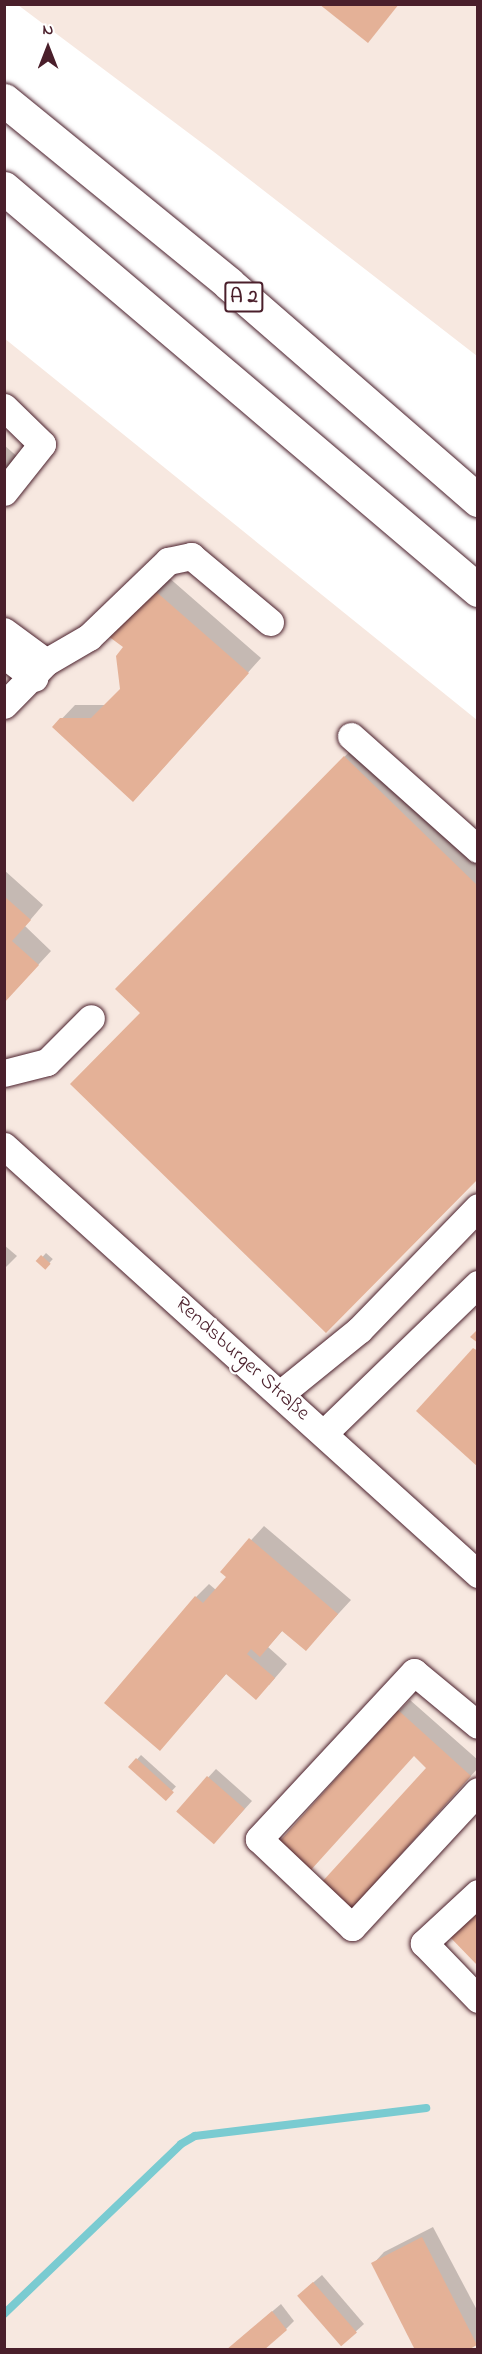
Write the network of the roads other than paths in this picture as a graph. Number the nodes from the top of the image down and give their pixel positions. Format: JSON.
{"nodes":[{"id":1,"x":4,"y":100,"type":"edge"},
{"id":2,"x":4,"y":188,"type":"edge"},
{"id":3,"x":4,"y":407,"type":"edge"},
{"id":4,"x":4,"y":492,"type":"edge"},
{"id":5,"x":477,"y":500,"type":"edge"},
{"id":6,"x":477,"y":590,"type":"edge"},
{"id":7,"x":270,"y":622,"type":"dead end"},
{"id":8,"x":4,"y":631,"type":"edge"},
{"id":9,"x":4,"y":655,"type":"edge"},
{"id":10,"x":40,"y":670,"type":"junction"},
{"id":11,"x":4,"y":705,"type":"edge"},
{"id":12,"x":351,"y":736,"type":"dead end"},
{"id":13,"x":477,"y":849,"type":"edge"},
{"id":14,"x":91,"y":1018,"type":"dead end"},
{"id":15,"x":4,"y":1073,"type":"edge"},
{"id":16,"x":4,"y":1146,"type":"edge"},
{"id":17,"x":477,"y":1207,"type":"edge"},
{"id":18,"x":477,"y":1284,"type":"edge"},
{"id":19,"x":280,"y":1394,"type":"junction"},
{"id":20,"x":324,"y":1433,"type":"junction"},
{"id":21,"x":477,"y":1574,"type":"edge"},
{"id":22,"x":477,"y":1725,"type":"edge"},
{"id":23,"x":477,"y":1791,"type":"edge"},
{"id":24,"x":477,"y":1893,"type":"edge"},
{"id":25,"x":477,"y":1999,"type":"edge"}],
"edges":[{"from":1,"to":5,"type":"highway","number":"A 2"},
{"from":2,"to":6,"type":"highway"},
{"from":3,"to":4,"type":"street"},
{"from":7,"to":10,"type":"street"},
{"from":8,"to":10,"type":"street"},
{"from":9,"to":10,"type":"street"},
{"from":10,"to":11,"type":"street"},
{"from":12,"to":13,"type":"street"},
{"from":14,"to":15,"type":"street"},
{"from":16,"to":19,"type":"street","name":"Rendsburger Straße"},
{"from":17,"to":19,"type":"street"},
{"from":18,"to":20,"type":"street"},
{"from":19,"to":20,"type":"street","name":"Rendsburger Straße"},
{"from":20,"to":21,"type":"street","name":"Rendsburger Straße"},
{"from":22,"to":23,"type":"street"},
{"from":24,"to":25,"type":"street"}]}
